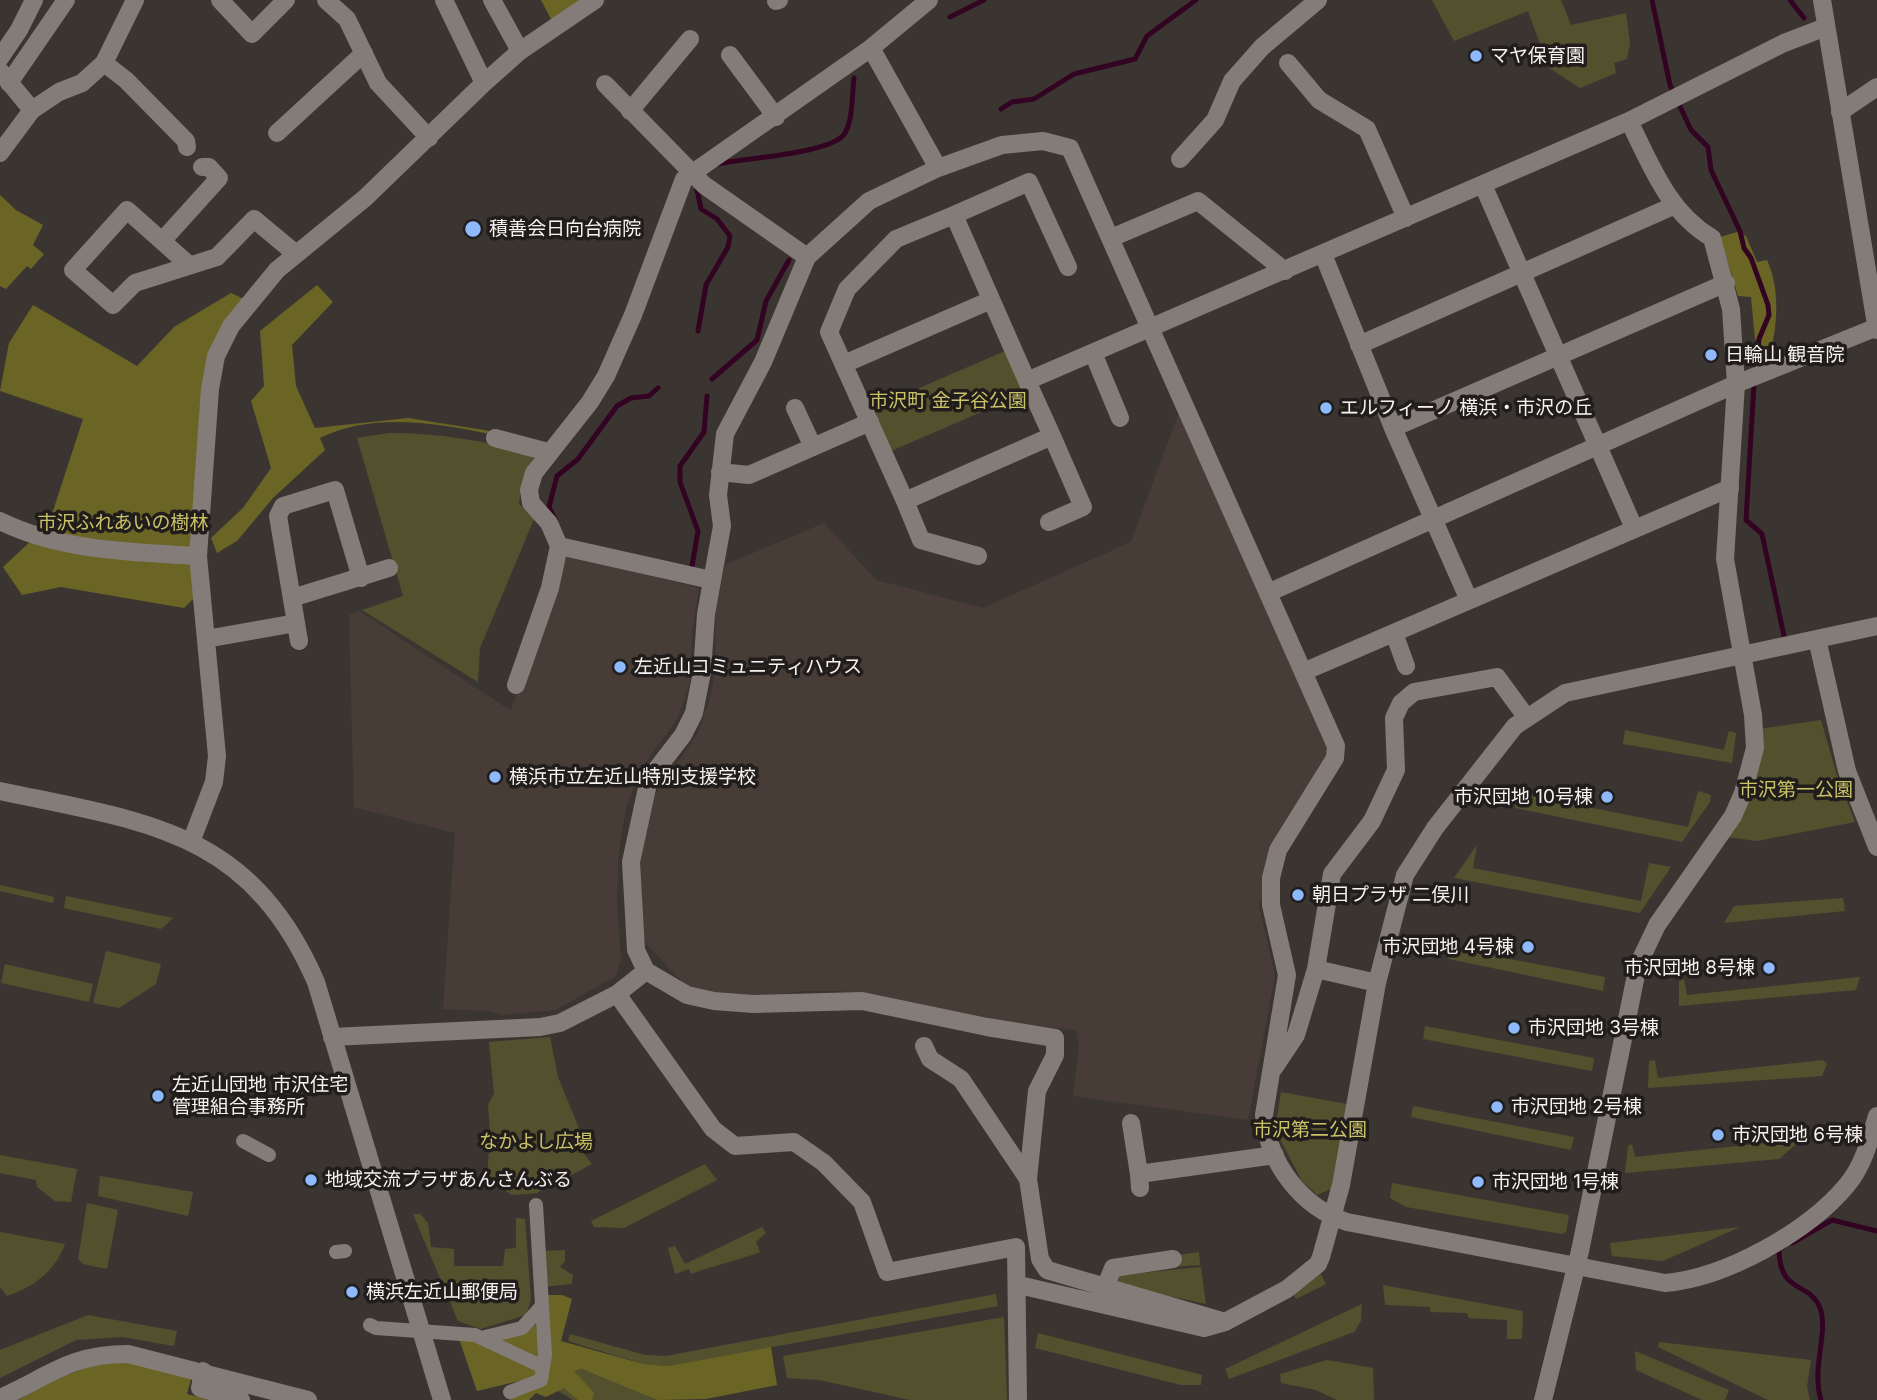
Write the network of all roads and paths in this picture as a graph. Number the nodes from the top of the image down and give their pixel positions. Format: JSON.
{"nodes":[{"id":1,"x":34,"y":0,"type":"edge"},
{"id":2,"x":66,"y":0,"type":"edge"},
{"id":3,"x":135,"y":0,"type":"edge"},
{"id":4,"x":220,"y":0,"type":"edge"},
{"id":5,"x":286,"y":0,"type":"edge"},
{"id":6,"x":326,"y":0,"type":"edge"},
{"id":7,"x":444,"y":0,"type":"edge"},
{"id":8,"x":492,"y":0,"type":"edge"},
{"id":9,"x":595,"y":0,"type":"edge"},
{"id":10,"x":929,"y":0,"type":"edge"},
{"id":11,"x":1318,"y":0,"type":"edge"},
{"id":12,"x":1822,"y":0,"type":"edge"},
{"id":13,"x":1826,"y":27,"type":"junction"},
{"id":14,"x":690,"y":39,"type":"dead end"},
{"id":15,"x":871,"y":48,"type":"junction"},
{"id":16,"x":520,"y":51,"type":"junction"},
{"id":17,"x":363,"y":53,"type":"junction"},
{"id":18,"x":730,"y":55,"type":"dead end"},
{"id":19,"x":0,"y":58,"type":"edge"},
{"id":20,"x":104,"y":63,"type":"junction"},
{"id":21,"x":1288,"y":63,"type":"dead end"},
{"id":22,"x":5,"y":77,"type":"edge"},
{"id":23,"x":484,"y":83,"type":"junction"},
{"id":24,"x":605,"y":84,"type":"dead end"},
{"id":25,"x":1877,"y":87,"type":"edge"},
{"id":26,"x":32,"y":110,"type":"junction"},
{"id":27,"x":630,"y":111,"type":"junction"},
{"id":28,"x":1840,"y":112,"type":"junction"},
{"id":29,"x":776,"y":117,"type":"junction"},
{"id":30,"x":1629,"y":121,"type":"junction"},
{"id":31,"x":277,"y":133,"type":"dead end"},
{"id":32,"x":429,"y":138,"type":"junction"},
{"id":33,"x":187,"y":147,"type":"dead end"},
{"id":34,"x":0,"y":153,"type":"edge"},
{"id":35,"x":1180,"y":159,"type":"dead end"},
{"id":36,"x":202,"y":167,"type":"dead end"},
{"id":37,"x":938,"y":168,"type":"junction"},
{"id":38,"x":692,"y":173,"type":"junction"},
{"id":39,"x":1483,"y":185,"type":"junction"},
{"id":40,"x":1672,"y":206,"type":"junction"},
{"id":41,"x":954,"y":215,"type":"junction"},
{"id":42,"x":1406,"y":218,"type":"junction"},
{"id":43,"x":1111,"y":238,"type":"junction"},
{"id":44,"x":163,"y":240,"type":"junction"},
{"id":45,"x":296,"y":254,"type":"junction"},
{"id":46,"x":1323,"y":254,"type":"junction"},
{"id":47,"x":807,"y":257,"type":"junction"},
{"id":48,"x":189,"y":265,"type":"junction"},
{"id":49,"x":1068,"y":267,"type":"dead end"},
{"id":50,"x":1285,"y":271,"type":"junction"},
{"id":51,"x":1522,"y":272,"type":"junction"},
{"id":52,"x":1726,"y":283,"type":"junction"},
{"id":53,"x":992,"y":300,"type":"junction"},
{"id":54,"x":1151,"y":328,"type":"junction"},
{"id":55,"x":1877,"y":328,"type":"edge"},
{"id":56,"x":1359,"y":345,"type":"junction"},
{"id":57,"x":1093,"y":353,"type":"junction"},
{"id":58,"x":1558,"y":357,"type":"junction"},
{"id":59,"x":844,"y":364,"type":"junction"},
{"id":60,"x":1027,"y":381,"type":"junction"},
{"id":61,"x":1736,"y":384,"type":"junction"},
{"id":62,"x":795,"y":408,"type":"dead end"},
{"id":63,"x":1120,"y":418,"type":"dead end"},
{"id":64,"x":870,"y":422,"type":"junction"},
{"id":65,"x":1393,"y":428,"type":"junction"},
{"id":66,"x":1052,"y":436,"type":"junction"},
{"id":67,"x":495,"y":438,"type":"dead end"},
{"id":68,"x":1597,"y":446,"type":"junction"},
{"id":69,"x":813,"y":447,"type":"junction"},
{"id":70,"x":548,"y":453,"type":"junction"},
{"id":71,"x":720,"y":472,"type":"junction"},
{"id":72,"x":1730,"y":488,"type":"junction"},
{"id":73,"x":905,"y":501,"type":"junction"},
{"id":74,"x":1433,"y":519,"type":"junction"},
{"id":75,"x":0,"y":521,"type":"edge"},
{"id":76,"x":1048,"y":522,"type":"dead end"},
{"id":77,"x":1634,"y":528,"type":"junction"},
{"id":78,"x":559,"y":546,"type":"junction"},
{"id":79,"x":198,"y":556,"type":"junction"},
{"id":80,"x":978,"y":556,"type":"dead end"},
{"id":81,"x":388,"y":568,"type":"dead end"},
{"id":82,"x":361,"y":578,"type":"junction"},
{"id":83,"x":711,"y":580,"type":"junction"},
{"id":84,"x":1270,"y":592,"type":"junction"},
{"id":85,"x":292,"y":598,"type":"junction"},
{"id":86,"x":1469,"y":600,"type":"junction"},
{"id":87,"x":1877,"y":626,"type":"edge"},
{"id":88,"x":1394,"y":633,"type":"junction"},
{"id":89,"x":206,"y":639,"type":"junction"},
{"id":90,"x":1817,"y":639,"type":"junction"},
{"id":91,"x":1742,"y":655,"type":"junction"},
{"id":92,"x":1406,"y":666,"type":"dead end"},
{"id":93,"x":1303,"y":672,"type":"junction"},
{"id":94,"x":516,"y":685,"type":"dead end"},
{"id":95,"x":1527,"y":718,"type":"junction"},
{"id":96,"x":0,"y":791,"type":"edge"},
{"id":97,"x":191,"y":842,"type":"junction"},
{"id":98,"x":1877,"y":847,"type":"edge"},
{"id":99,"x":1316,"y":969,"type":"junction"},
{"id":100,"x":646,"y":971,"type":"junction"},
{"id":101,"x":1377,"y":984,"type":"junction"},
{"id":102,"x":617,"y":994,"type":"junction"},
{"id":103,"x":332,"y":1037,"type":"junction"},
{"id":104,"x":924,"y":1046,"type":"dead end"},
{"id":105,"x":1272,"y":1070,"type":"junction"},
{"id":106,"x":1877,"y":1116,"type":"edge"},
{"id":107,"x":1131,"y":1123,"type":"dead end"},
{"id":108,"x":243,"y":1141,"type":"dead end"},
{"id":109,"x":269,"y":1155,"type":"dead end"},
{"id":110,"x":1275,"y":1155,"type":"junction"},
{"id":111,"x":1028,"y":1179,"type":"junction"},
{"id":112,"x":536,"y":1205,"type":"dead end"},
{"id":113,"x":1333,"y":1217,"type":"junction"},
{"id":114,"x":1173,"y":1259,"type":"dead end"},
{"id":115,"x":1577,"y":1267,"type":"junction"},
{"id":116,"x":1019,"y":1285,"type":"junction"},
{"id":117,"x":1105,"y":1288,"type":"junction"},
{"id":118,"x":541,"y":1307,"type":"junction"},
{"id":119,"x":1225,"y":1322,"type":"junction"},
{"id":120,"x":370,"y":1325,"type":"dead end"},
{"id":121,"x":484,"y":1337,"type":"junction"},
{"id":122,"x":543,"y":1367,"type":"junction"},
{"id":123,"x":203,"y":1371,"type":"junction"},
{"id":124,"x":510,"y":1392,"type":"dead end"},
{"id":125,"x":0,"y":1398,"type":"edge"},
{"id":126,"x":241,"y":1400,"type":"edge"},
{"id":127,"x":308,"y":1400,"type":"edge"},
{"id":128,"x":442,"y":1400,"type":"edge"},
{"id":129,"x":1018,"y":1400,"type":"edge"},
{"id":130,"x":1543,"y":1400,"type":"edge"}],
"edges":[{"from":1,"to":19,"type":"street"},
{"from":2,"to":22,"type":"street"},
{"from":3,"to":20,"type":"street"},
{"from":4,"to":5,"type":"street"},
{"from":6,"to":17,"type":"street"},
{"from":7,"to":23,"type":"street"},
{"from":8,"to":16,"type":"street"},
{"from":9,"to":16,"type":"street"},
{"from":10,"to":15,"type":"street"},
{"from":11,"to":35,"type":"street"},
{"from":12,"to":13,"type":"street"},
{"from":13,"to":28,"type":"street"},
{"from":13,"to":30,"type":"street"},
{"from":14,"to":27,"type":"street"},
{"from":15,"to":29,"type":"street"},
{"from":15,"to":37,"type":"street"},
{"from":16,"to":23,"type":"street"},
{"from":17,"to":31,"type":"street"},
{"from":17,"to":32,"type":"street"},
{"from":18,"to":29,"type":"street"},
{"from":20,"to":26,"type":"street"},
{"from":20,"to":33,"type":"street"},
{"from":21,"to":42,"type":"street"},
{"from":22,"to":26,"type":"street"},
{"from":23,"to":32,"type":"street"},
{"from":24,"to":27,"type":"street"},
{"from":25,"to":28,"type":"street"},
{"from":26,"to":34,"type":"street"},
{"from":27,"to":38,"type":"street"},
{"from":28,"to":55,"type":"street"},
{"from":29,"to":38,"type":"street"},
{"from":30,"to":39,"type":"street"},
{"from":30,"to":40,"type":"street"},
{"from":32,"to":45,"type":"street"},
{"from":36,"to":44,"type":"street"},
{"from":37,"to":43,"type":"street"},
{"from":37,"to":47,"type":"street"},
{"from":38,"to":47,"type":"street"},
{"from":38,"to":70,"type":"street"},
{"from":39,"to":42,"type":"street"},
{"from":39,"to":51,"type":"street"},
{"from":40,"to":51,"type":"street"},
{"from":40,"to":52,"type":"street"},
{"from":41,"to":49,"type":"street"},
{"from":41,"to":53,"type":"street"},
{"from":41,"to":59,"type":"street"},
{"from":42,"to":46,"type":"street"},
{"from":43,"to":50,"type":"street"},
{"from":43,"to":54,"type":"street"},
{"from":44,"to":48,"type":"street"},
{"from":44,"to":48,"type":"street"},
{"from":45,"to":48,"type":"street"},
{"from":45,"to":79,"type":"street"},
{"from":46,"to":50,"type":"street"},
{"from":46,"to":56,"type":"street"},
{"from":47,"to":71,"type":"street"},
{"from":50,"to":54,"type":"street"},
{"from":51,"to":56,"type":"street"},
{"from":51,"to":58,"type":"street"},
{"from":52,"to":58,"type":"street"},
{"from":52,"to":61,"type":"street"},
{"from":53,"to":59,"type":"street"},
{"from":53,"to":60,"type":"street"},
{"from":54,"to":57,"type":"street"},
{"from":54,"to":84,"type":"street"},
{"from":55,"to":61,"type":"street"},
{"from":56,"to":65,"type":"street"},
{"from":57,"to":60,"type":"street"},
{"from":57,"to":63,"type":"street"},
{"from":58,"to":65,"type":"street"},
{"from":58,"to":68,"type":"street"},
{"from":59,"to":64,"type":"street"},
{"from":60,"to":66,"type":"street"},
{"from":61,"to":68,"type":"street"},
{"from":61,"to":72,"type":"street"},
{"from":62,"to":69,"type":"street"},
{"from":64,"to":69,"type":"street"},
{"from":64,"to":73,"type":"street"},
{"from":65,"to":74,"type":"street"},
{"from":66,"to":73,"type":"street"},
{"from":66,"to":76,"type":"street"},
{"from":67,"to":70,"type":"street"},
{"from":68,"to":74,"type":"street"},
{"from":68,"to":77,"type":"street"},
{"from":69,"to":71,"type":"street"},
{"from":70,"to":78,"type":"street"},
{"from":71,"to":83,"type":"street"},
{"from":72,"to":77,"type":"street"},
{"from":72,"to":91,"type":"street"},
{"from":73,"to":80,"type":"street"},
{"from":74,"to":84,"type":"street"},
{"from":74,"to":86,"type":"street"},
{"from":75,"to":79,"type":"street"},
{"from":77,"to":86,"type":"street"},
{"from":78,"to":83,"type":"street"},
{"from":78,"to":94,"type":"street"},
{"from":79,"to":89,"type":"street"},
{"from":81,"to":82,"type":"street"},
{"from":82,"to":85,"type":"street"},
{"from":82,"to":85,"type":"street"},
{"from":83,"to":100,"type":"street"},
{"from":84,"to":93,"type":"street"},
{"from":85,"to":89,"type":"street"},
{"from":86,"to":88,"type":"street"},
{"from":87,"to":90,"type":"street"},
{"from":88,"to":92,"type":"street"},
{"from":88,"to":93,"type":"street"},
{"from":89,"to":97,"type":"street"},
{"from":90,"to":91,"type":"street"},
{"from":90,"to":98,"type":"street"},
{"from":91,"to":95,"type":"street"},
{"from":91,"to":115,"type":"street"},
{"from":93,"to":105,"type":"street"},
{"from":95,"to":99,"type":"street"},
{"from":95,"to":101,"type":"street"},
{"from":96,"to":97,"type":"street"},
{"from":97,"to":103,"type":"street"},
{"from":99,"to":101,"type":"street"},
{"from":99,"to":105,"type":"street"},
{"from":100,"to":102,"type":"street"},
{"from":100,"to":111,"type":"street"},
{"from":101,"to":113,"type":"street"},
{"from":102,"to":103,"type":"street"},
{"from":102,"to":116,"type":"street"},
{"from":103,"to":128,"type":"street"},
{"from":104,"to":111,"type":"street"},
{"from":105,"to":110,"type":"street"},
{"from":106,"to":115,"type":"street"},
{"from":107,"to":110,"type":"street"},
{"from":108,"to":109,"type":"street"},
{"from":110,"to":113,"type":"street"},
{"from":111,"to":117,"type":"street"},
{"from":112,"to":118,"type":"street"},
{"from":113,"to":115,"type":"street"},
{"from":113,"to":119,"type":"street"},
{"from":114,"to":117,"type":"street"},
{"from":115,"to":130,"type":"street"},
{"from":116,"to":119,"type":"street"},
{"from":116,"to":129,"type":"street"},
{"from":117,"to":119,"type":"street"},
{"from":118,"to":121,"type":"street"},
{"from":118,"to":122,"type":"street"},
{"from":120,"to":121,"type":"street"},
{"from":121,"to":122,"type":"street"},
{"from":122,"to":124,"type":"street"},
{"from":123,"to":125,"type":"street"},
{"from":123,"to":126,"type":"street"},
{"from":123,"to":127,"type":"street"}]}
